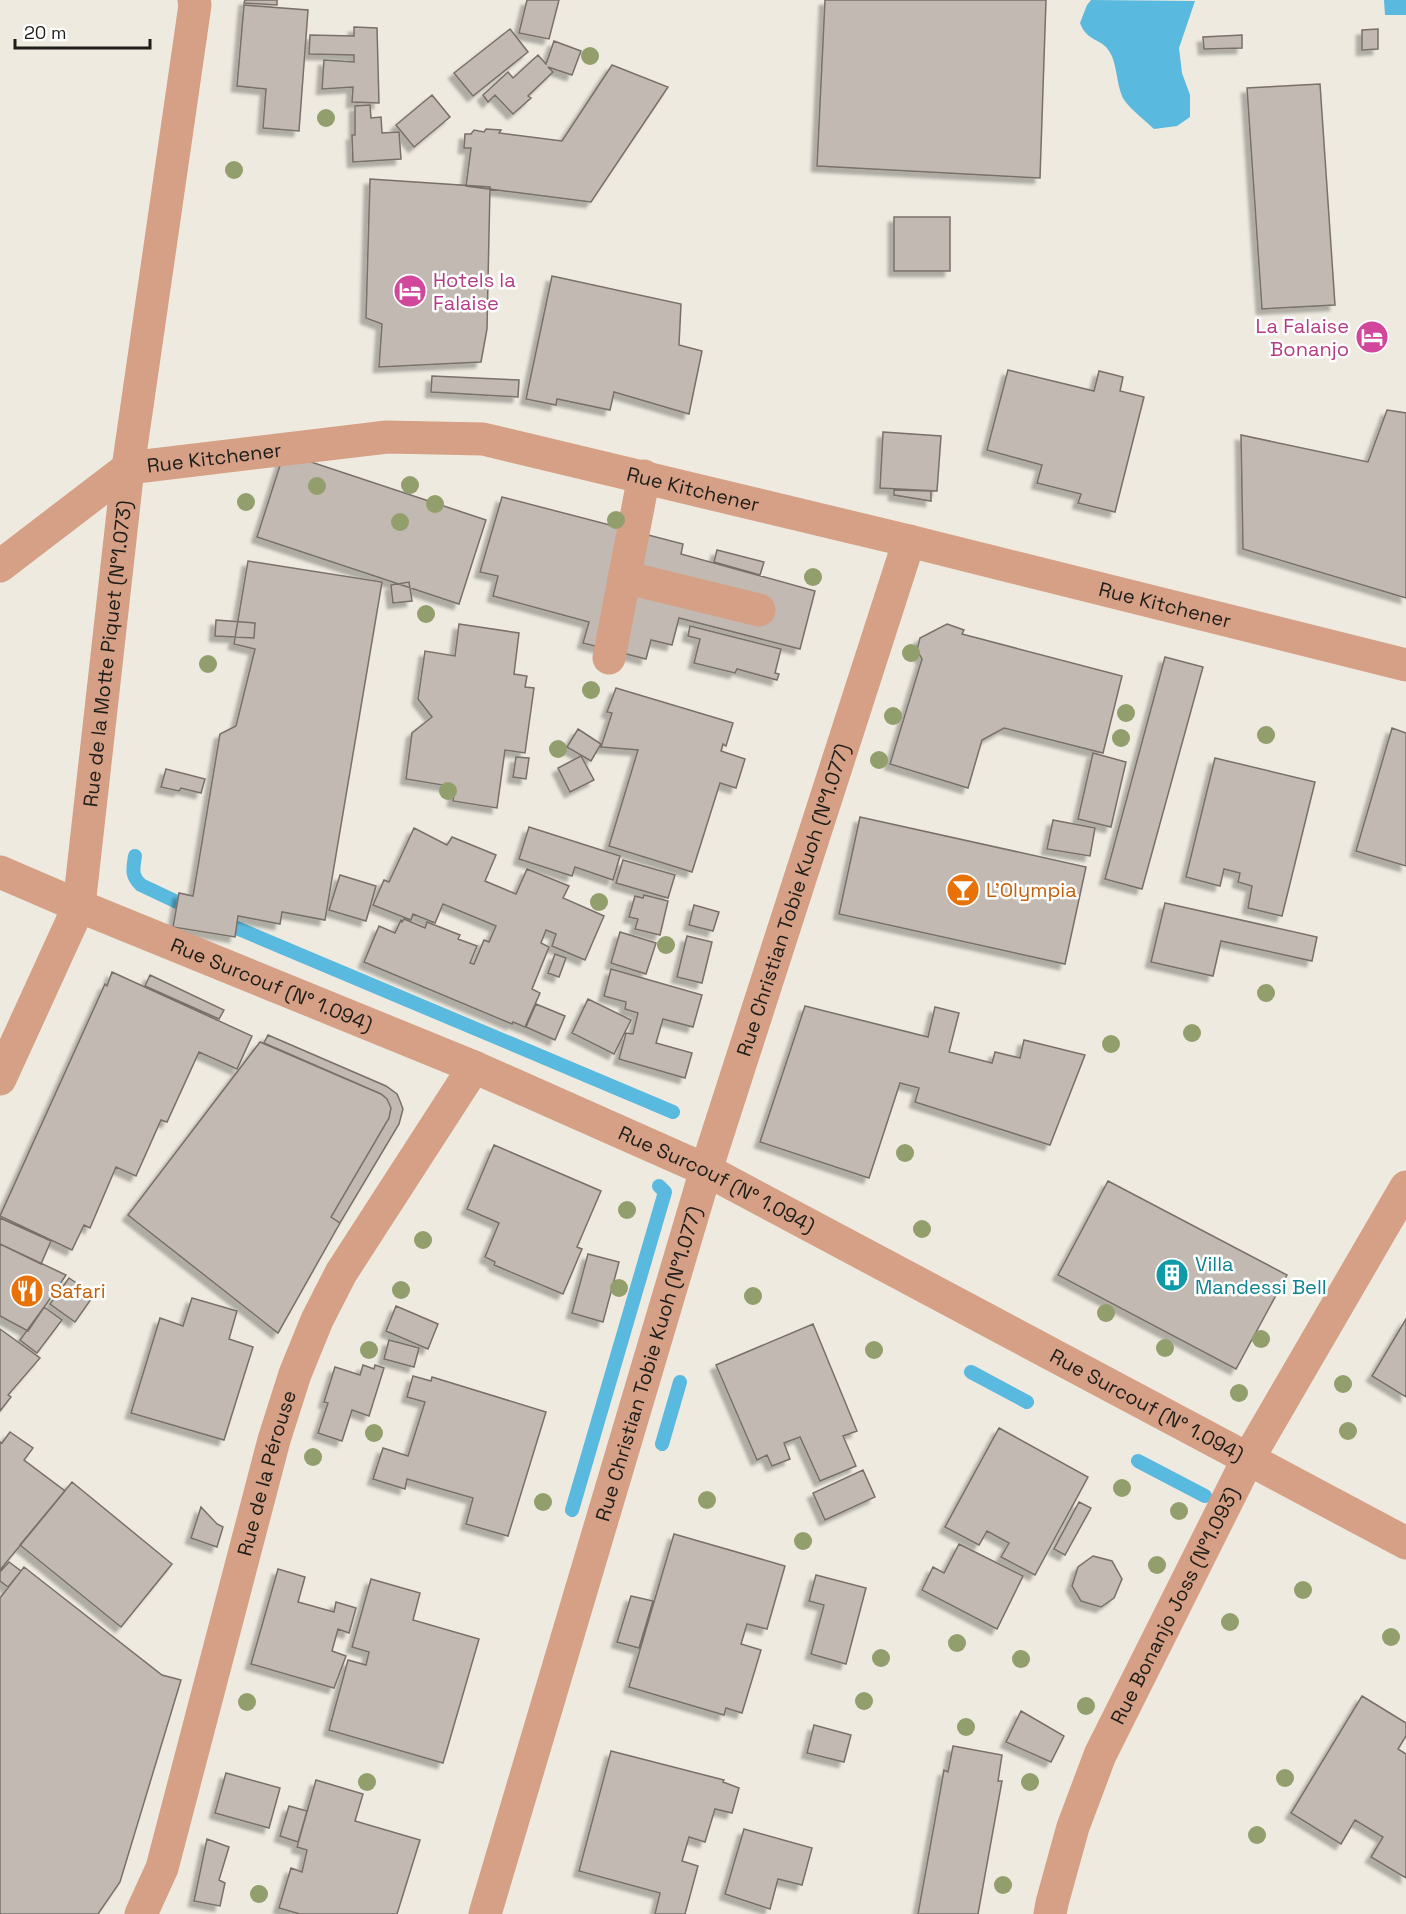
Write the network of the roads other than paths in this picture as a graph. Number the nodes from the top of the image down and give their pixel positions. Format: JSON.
{"nodes":[{"id":1,"x":194,"y":0,"type":"edge"},
{"id":2,"x":128,"y":468,"type":"junction"},
{"id":3,"x":644,"y":476,"type":"junction"},
{"id":4,"x":909,"y":541,"type":"junction"},
{"id":5,"x":0,"y":566,"type":"edge"},
{"id":6,"x":624,"y":577,"type":"junction"},
{"id":7,"x":759,"y":610,"type":"dead end"},
{"id":8,"x":609,"y":658,"type":"dead end"},
{"id":9,"x":1406,"y":665,"type":"edge"},
{"id":10,"x":0,"y":872,"type":"edge"},
{"id":11,"x":78,"y":906,"type":"junction"},
{"id":12,"x":474,"y":1067,"type":"junction"},
{"id":13,"x":0,"y":1079,"type":"edge"},
{"id":14,"x":706,"y":1170,"type":"junction"},
{"id":15,"x":1406,"y":1187,"type":"edge"},
{"id":16,"x":1248,"y":1459,"type":"junction"},
{"id":17,"x":1406,"y":1543,"type":"edge"},
{"id":18,"x":141,"y":1914,"type":"edge"},
{"id":19,"x":485,"y":1914,"type":"edge"},
{"id":20,"x":1050,"y":1914,"type":"edge"}],
"edges":[{"from":1,"to":2,"type":"street","name":"Rue de la Motte Piquet (N°1.073)"},
{"from":2,"to":3,"type":"street","name":"Rue Kitchener"},
{"from":2,"to":5,"type":"street","name":"Rue Kitchener"},
{"from":2,"to":11,"type":"street","name":"Rue de la Motte Piquet (N°1.073)"},
{"from":3,"to":4,"type":"street","name":"Rue Kitchener"},
{"from":3,"to":6,"type":"street"},
{"from":4,"to":9,"type":"street","name":"Rue Kitchener"},
{"from":4,"to":14,"type":"street","name":"Rue Christian Tobie Kuoh (N°1.077)"},
{"from":6,"to":7,"type":"street"},
{"from":6,"to":8,"type":"street"},
{"from":10,"to":11,"type":"street","name":"Rue Surcouf (N° 1.094)"},
{"from":11,"to":12,"type":"street","name":"Rue Surcouf (N° 1.094)"},
{"from":11,"to":13,"type":"street","name":"Rue de la Motte Piquet (N°1.073)"},
{"from":12,"to":14,"type":"street","name":"Rue Surcouf (N° 1.094)"},
{"from":12,"to":18,"type":"street","name":"Rue de la Pérouse"},
{"from":14,"to":16,"type":"street","name":"Rue Surcouf (N° 1.094)"},
{"from":14,"to":19,"type":"street","name":"Rue Christian Tobie Kuoh (N°1.077)"},
{"from":15,"to":16,"type":"street","name":"Rue Bonanjo Joss (N°1.093)"},
{"from":16,"to":17,"type":"street","name":"Rue Surcouf (N° 1.094)"},
{"from":16,"to":20,"type":"street","name":"Rue Bonanjo Joss (N°1.093)"}]}
